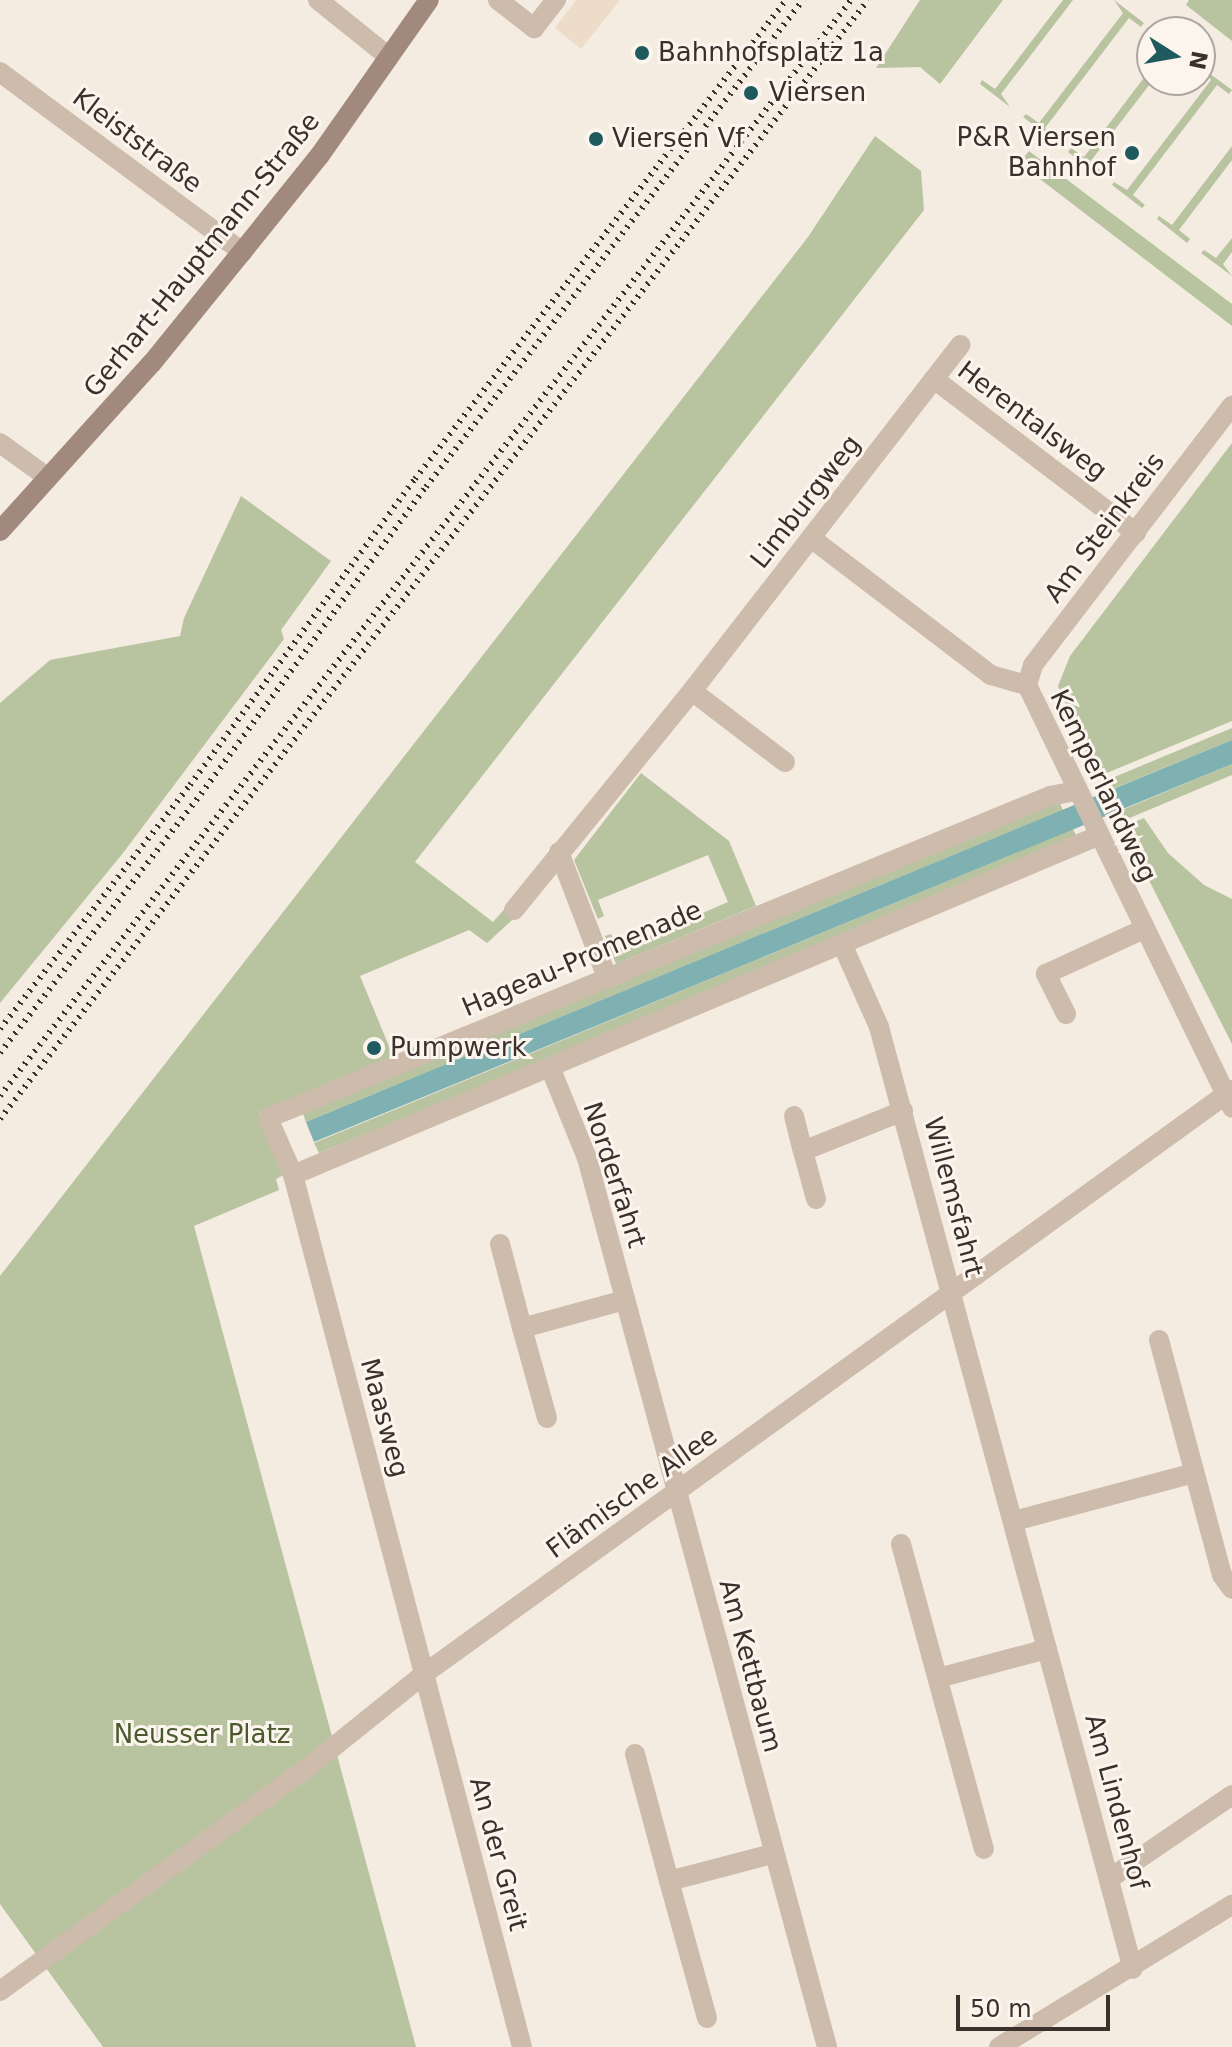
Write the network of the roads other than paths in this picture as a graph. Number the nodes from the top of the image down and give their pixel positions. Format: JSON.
{"nodes":[{"id":1,"x":318,"y":0,"type":"edge"},
{"id":2,"x":429,"y":0,"type":"edge"},
{"id":3,"x":498,"y":0,"type":"edge"},
{"id":4,"x":556,"y":0,"type":"edge"},
{"id":5,"x":389,"y":57,"type":"junction"},
{"id":6,"x":0,"y":72,"type":"edge"},
{"id":7,"x":242,"y":252,"type":"junction"},
{"id":8,"x":960,"y":345,"type":"dead end"},
{"id":9,"x":934,"y":379,"type":"junction"},
{"id":10,"x":1232,"y":406,"type":"edge"},
{"id":11,"x":0,"y":443,"type":"edge"},
{"id":12,"x":47,"y":477,"type":"junction"},
{"id":13,"x":0,"y":531,"type":"edge"},
{"id":14,"x":1136,"y":533,"type":"junction"},
{"id":15,"x":811,"y":538,"type":"junction"},
{"id":16,"x":1027,"y":685,"type":"junction"},
{"id":17,"x":692,"y":691,"type":"junction"},
{"id":18,"x":785,"y":762,"type":"dead end"},
{"id":19,"x":1076,"y":794,"type":"junction"},
{"id":20,"x":1095,"y":831,"type":"junction"},
{"id":21,"x":559,"y":852,"type":"junction"},
{"id":22,"x":514,"y":910,"type":"dead end"},
{"id":23,"x":1144,"y":929,"type":"junction"},
{"id":24,"x":843,"y":946,"type":"junction"},
{"id":25,"x":607,"y":977,"type":"junction"},
{"id":26,"x":1066,"y":1014,"type":"dead end"},
{"id":27,"x":550,"y":1067,"type":"junction"},
{"id":28,"x":1230,"y":1098,"type":"edge"},
{"id":29,"x":903,"y":1111,"type":"junction"},
{"id":30,"x":794,"y":1116,"type":"dead end"},
{"id":31,"x":803,"y":1151,"type":"junction"},
{"id":32,"x":293,"y":1175,"type":"junction"},
{"id":33,"x":816,"y":1199,"type":"dead end"},
{"id":34,"x":500,"y":1244,"type":"dead end"},
{"id":35,"x":952,"y":1296,"type":"junction"},
{"id":36,"x":625,"y":1300,"type":"junction"},
{"id":37,"x":522,"y":1328,"type":"junction"},
{"id":38,"x":1159,"y":1340,"type":"dead end"},
{"id":39,"x":547,"y":1418,"type":"dead end"},
{"id":40,"x":1194,"y":1473,"type":"junction"},
{"id":41,"x":678,"y":1492,"type":"junction"},
{"id":42,"x":1014,"y":1521,"type":"junction"},
{"id":43,"x":901,"y":1544,"type":"dead end"},
{"id":44,"x":1232,"y":1589,"type":"edge"},
{"id":45,"x":1047,"y":1649,"type":"junction"},
{"id":46,"x":424,"y":1674,"type":"junction"},
{"id":47,"x":938,"y":1678,"type":"junction"},
{"id":48,"x":635,"y":1754,"type":"dead end"},
{"id":49,"x":1232,"y":1795,"type":"edge"},
{"id":50,"x":984,"y":1849,"type":"dead end"},
{"id":51,"x":772,"y":1854,"type":"junction"},
{"id":52,"x":1109,"y":1879,"type":"junction"},
{"id":53,"x":669,"y":1881,"type":"junction"},
{"id":54,"x":1232,"y":1905,"type":"edge"},
{"id":55,"x":1133,"y":1969,"type":"junction"},
{"id":56,"x":0,"y":1991,"type":"edge"},
{"id":57,"x":707,"y":2018,"type":"dead end"},
{"id":58,"x":522,"y":2047,"type":"edge"},
{"id":59,"x":827,"y":2047,"type":"edge"},
{"id":60,"x":999,"y":2047,"type":"edge"}],
"edges":[{"from":1,"to":5,"type":"street"},
{"from":2,"to":5,"type":"street","name":"Gerhart-Hauptmann-Straße"},
{"from":3,"to":4,"type":"street"},
{"from":5,"to":7,"type":"street","name":"Gerhart-Hauptmann-Straße"},
{"from":6,"to":7,"type":"street","name":"Kleiststraße"},
{"from":7,"to":12,"type":"street","name":"Gerhart-Hauptmann-Straße"},
{"from":8,"to":9,"type":"street","name":"Limburgweg"},
{"from":9,"to":14,"type":"street","name":"Herentalsweg"},
{"from":9,"to":15,"type":"street","name":"Limburgweg"},
{"from":10,"to":14,"type":"street","name":"Am Steinkreis"},
{"from":11,"to":12,"type":"street"},
{"from":12,"to":13,"type":"street","name":"Gerhart-Hauptmann-Straße"},
{"from":14,"to":16,"type":"street","name":"Am Steinkreis"},
{"from":15,"to":16,"type":"street","name":"Kemperlandweg"},
{"from":15,"to":17,"type":"street","name":"Limburgweg"},
{"from":16,"to":19,"type":"street","name":"Kemperlandweg"},
{"from":17,"to":18,"type":"street"},
{"from":17,"to":21,"type":"street","name":"Limburgweg"},
{"from":19,"to":20,"type":"street","name":"Kemperlandweg"},
{"from":19,"to":25,"type":"street","name":"Hageau-Promenade"},
{"from":20,"to":23,"type":"street","name":"Kemperlandweg"},
{"from":20,"to":24,"type":"street"},
{"from":21,"to":22,"type":"street","name":"Limburgweg"},
{"from":21,"to":25,"type":"street"},
{"from":23,"to":26,"type":"street"},
{"from":23,"to":28,"type":"street","name":"Kemperlandweg"},
{"from":24,"to":27,"type":"street"},
{"from":24,"to":29,"type":"street","name":"Willemsfahrt"},
{"from":25,"to":32,"type":"street","name":"Hageau-Promenade"},
{"from":27,"to":32,"type":"street"},
{"from":27,"to":36,"type":"street","name":"Norderfahrt"},
{"from":28,"to":35,"type":"street","name":"Flämische Allee"},
{"from":29,"to":31,"type":"street","name":"Willemsfahrt"},
{"from":29,"to":35,"type":"street","name":"Willemsfahrt"},
{"from":30,"to":31,"type":"street"},
{"from":31,"to":33,"type":"street"},
{"from":32,"to":46,"type":"street","name":"Maasweg"},
{"from":34,"to":37,"type":"street"},
{"from":35,"to":41,"type":"street","name":"Flämische Allee"},
{"from":35,"to":42,"type":"street","name":"Am Lindenhof"},
{"from":36,"to":37,"type":"street"},
{"from":36,"to":41,"type":"street","name":"Norderfahrt"},
{"from":37,"to":39,"type":"street"},
{"from":38,"to":40,"type":"street"},
{"from":40,"to":42,"type":"street"},
{"from":40,"to":44,"type":"street"},
{"from":41,"to":46,"type":"street","name":"Flämische Allee"},
{"from":41,"to":51,"type":"street","name":"Am Kettbaum"},
{"from":42,"to":45,"type":"street","name":"Am Lindenhof"},
{"from":43,"to":47,"type":"street"},
{"from":45,"to":47,"type":"street"},
{"from":45,"to":52,"type":"street","name":"Am Lindenhof"},
{"from":46,"to":56,"type":"street","name":"Flämische Allee"},
{"from":46,"to":58,"type":"street","name":"An der Greit"},
{"from":47,"to":50,"type":"street"},
{"from":48,"to":53,"type":"street"},
{"from":49,"to":52,"type":"street"},
{"from":51,"to":53,"type":"street"},
{"from":51,"to":59,"type":"street","name":"Am Kettbaum"},
{"from":52,"to":55,"type":"street","name":"Am Lindenhof"},
{"from":53,"to":57,"type":"street"},
{"from":54,"to":55,"type":"street"},
{"from":55,"to":60,"type":"street"}]}
